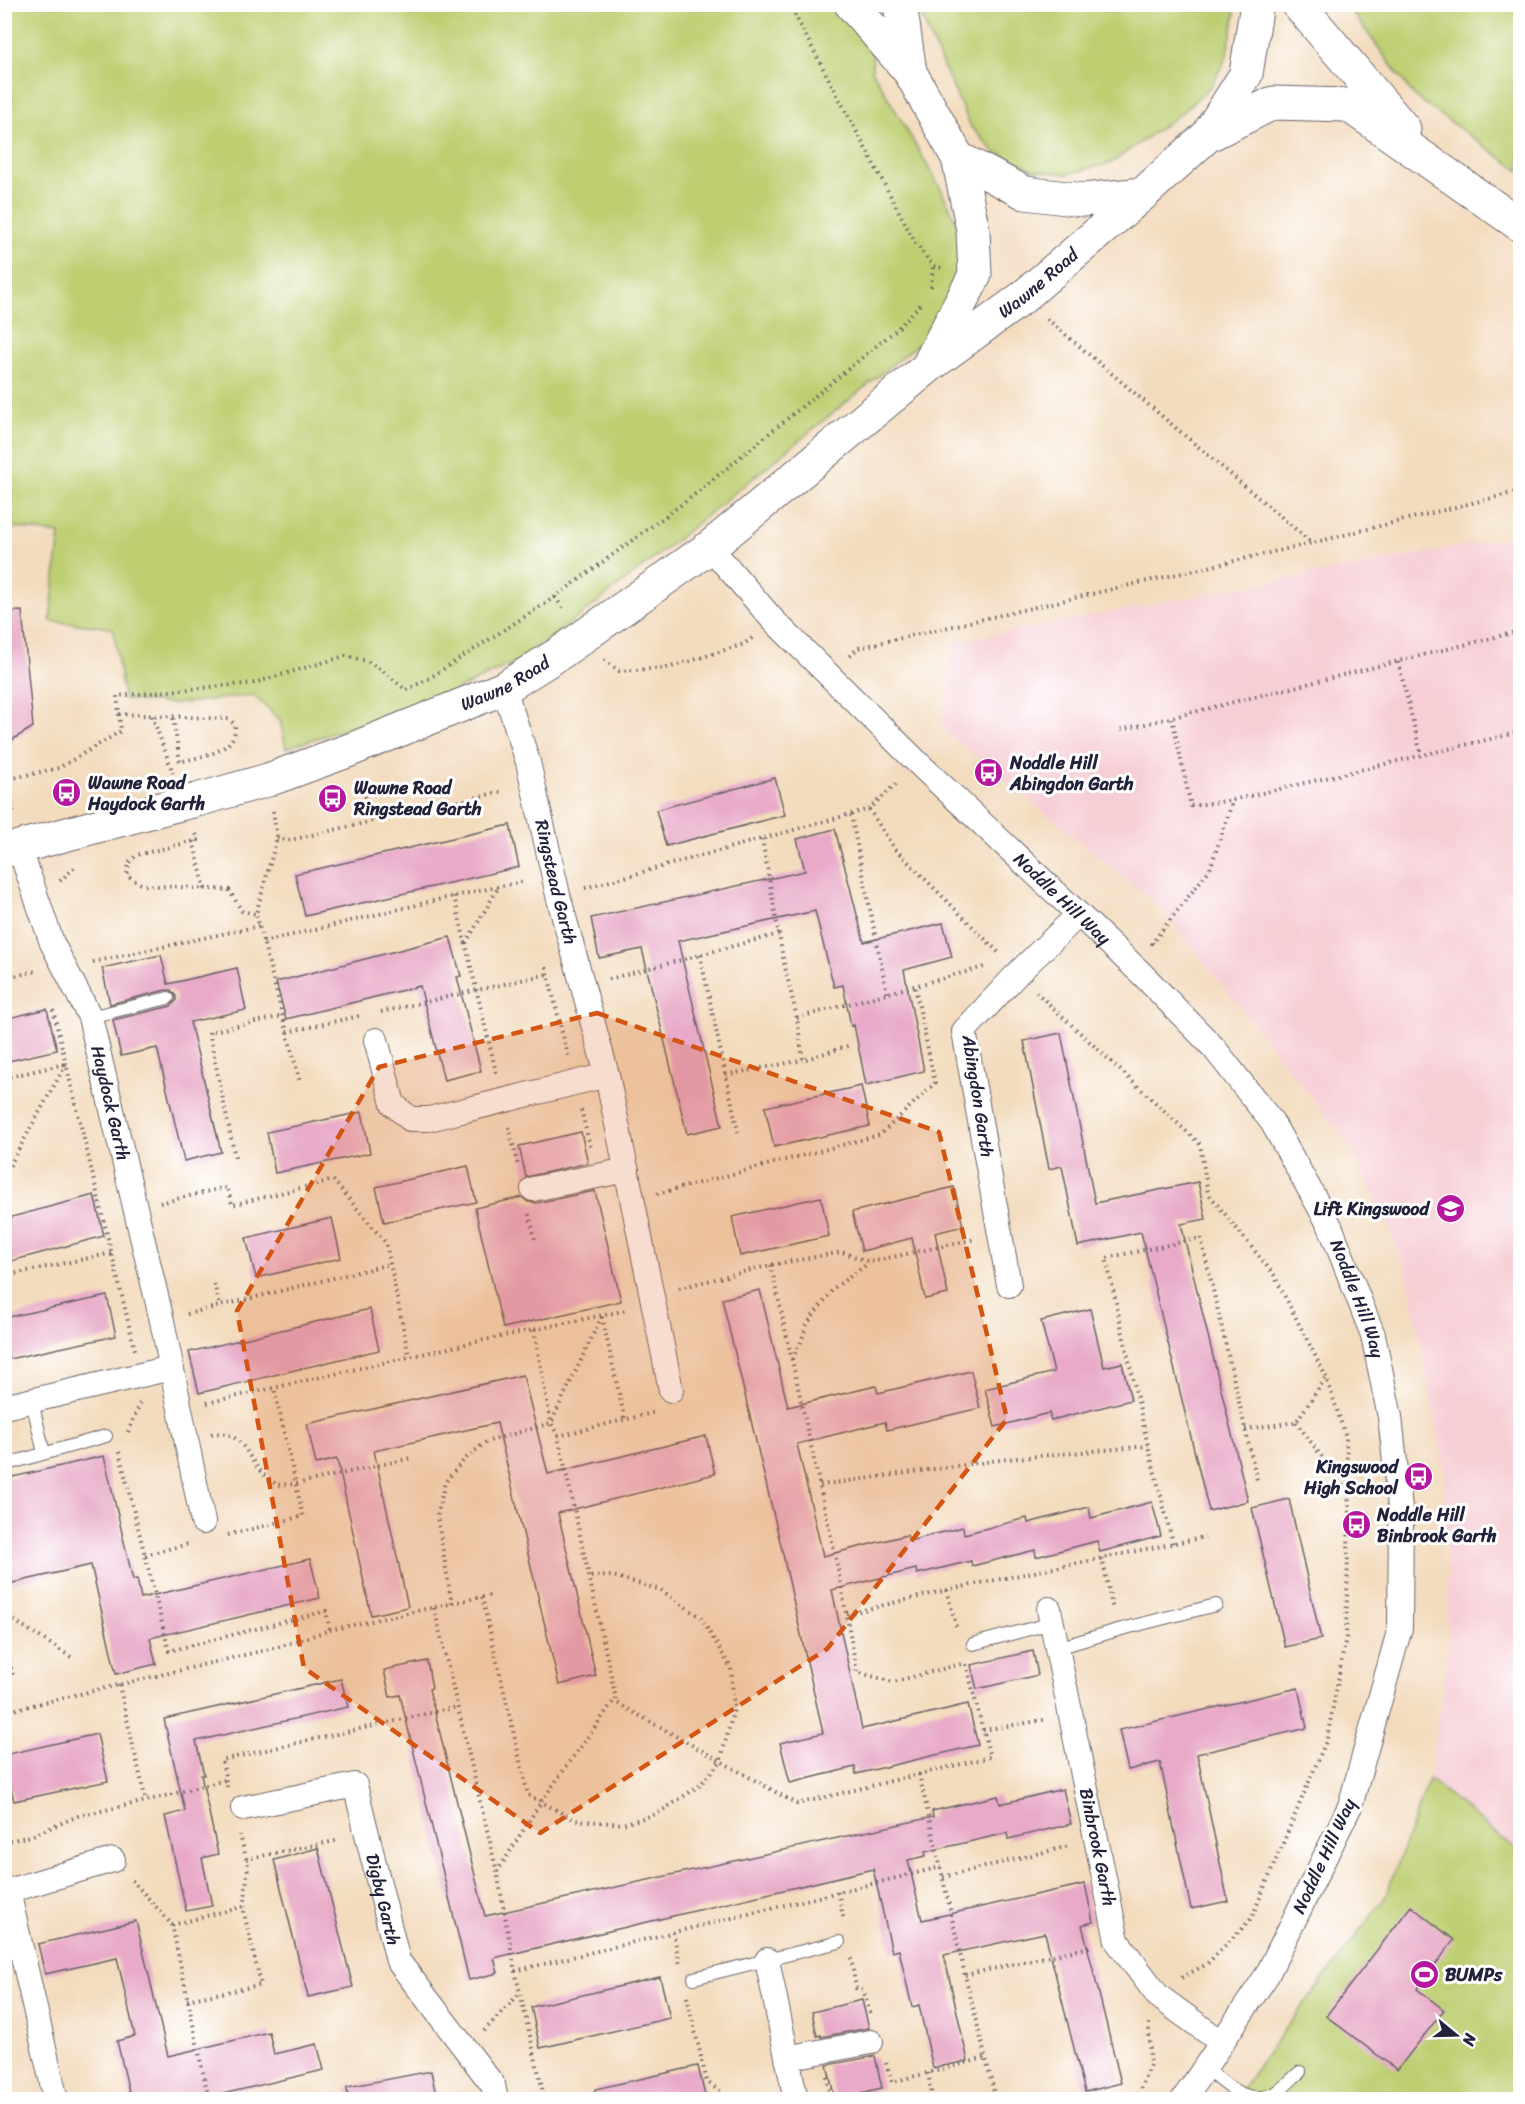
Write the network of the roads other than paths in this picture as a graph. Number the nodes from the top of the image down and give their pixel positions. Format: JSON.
{"nodes":[{"id":1,"x":851,"y":4,"type":"edge"},
{"id":2,"x":900,"y":4,"type":"edge"},
{"id":3,"x":1255,"y":4,"type":"edge"},
{"id":4,"x":1298,"y":4,"type":"edge"},
{"id":5,"x":910,"y":72,"type":"junction"},
{"id":6,"x":1206,"y":136,"type":"junction"},
{"id":7,"x":958,"y":158,"type":"junction"},
{"id":8,"x":1430,"y":160,"type":"junction"},
{"id":9,"x":1143,"y":194,"type":"junction"},
{"id":10,"x":1521,"y":225,"type":"edge"},
{"id":11,"x":928,"y":367,"type":"junction"},
{"id":12,"x":710,"y":547,"type":"junction"},
{"id":13,"x":504,"y":688,"type":"junction"},
{"id":14,"x":12,"y":849,"type":"edge"},
{"id":15,"x":1078,"y":915,"type":"junction"},
{"id":16,"x":168,"y":998,"type":"dead end"},
{"id":17,"x":90,"y":1017,"type":"junction"},
{"id":18,"x":376,"y":1040,"type":"dead end"},
{"id":19,"x":607,"y":1075,"type":"junction"},
{"id":20,"x":627,"y":1170,"type":"junction"},
{"id":21,"x":531,"y":1200,"type":"road end"},
{"id":22,"x":1009,"y":1285,"type":"dead end"},
{"id":23,"x":171,"y":1368,"type":"junction"},
{"id":24,"x":671,"y":1389,"type":"dead end"},
{"id":25,"x":32,"y":1401,"type":"junction"},
{"id":26,"x":4,"y":1407,"type":"edge"},
{"id":27,"x":111,"y":1438,"type":"road end"},
{"id":28,"x":45,"y":1453,"type":"junction"},
{"id":29,"x":4,"y":1465,"type":"edge"},
{"id":30,"x":203,"y":1522,"type":"dead end"},
{"id":31,"x":1216,"y":1605,"type":"dead end"},
{"id":32,"x":1051,"y":1616,"type":"joint"},
{"id":33,"x":968,"y":1648,"type":"road end"},
{"id":34,"x":1057,"y":1648,"type":"junction"},
{"id":35,"x":237,"y":1809,"type":"road end"},
{"id":36,"x":113,"y":1860,"type":"road end"},
{"id":37,"x":845,"y":1941,"type":"road end"},
{"id":38,"x":767,"y":1960,"type":"junction"},
{"id":39,"x":694,"y":1978,"type":"dead end"},
{"id":40,"x":872,"y":2031,"type":"road end"},
{"id":41,"x":1221,"y":2042,"type":"junction"},
{"id":42,"x":787,"y":2058,"type":"junction"},
{"id":43,"x":1206,"y":2067,"type":"junction"},
{"id":44,"x":1300,"y":2072,"type":"dead end"},
{"id":45,"x":56,"y":2100,"type":"edge"},
{"id":46,"x":496,"y":2100,"type":"edge"},
{"id":47,"x":796,"y":2100,"type":"edge"},
{"id":48,"x":1183,"y":2100,"type":"edge"}],
"edges":[{"from":1,"to":5,"type":"street"},
{"from":2,"to":5,"type":"street"},
{"from":3,"to":6,"type":"street"},
{"from":4,"to":8,"type":"street"},
{"from":5,"to":7,"type":"street","name":"Wawne Road"},
{"from":6,"to":8,"type":"street"},
{"from":6,"to":9,"type":"street","name":"Wawne Road"},
{"from":7,"to":9,"type":"street"},
{"from":7,"to":11,"type":"street","name":"Wawne Road"},
{"from":8,"to":10,"type":"street"},
{"from":9,"to":11,"type":"street","name":"Wawne Road"},
{"from":11,"to":12,"type":"street","name":"Wawne Road"},
{"from":12,"to":13,"type":"street","name":"Wawne Road"},
{"from":12,"to":15,"type":"street","name":"Noddle Hill Way"},
{"from":13,"to":14,"type":"street","name":"Wawne Road"},
{"from":13,"to":19,"type":"street","name":"Ringstead Garth"},
{"from":14,"to":17,"type":"street","name":"Haydock Garth"},
{"from":15,"to":22,"type":"street","name":"Abingdon Garth"},
{"from":15,"to":41,"type":"street","name":"Noddle Hill Way"},
{"from":16,"to":17,"type":"lane"},
{"from":17,"to":23,"type":"street","name":"Haydock Garth"},
{"from":18,"to":19,"type":"street"},
{"from":19,"to":20,"type":"street","name":"Ringstead Garth"},
{"from":20,"to":21,"type":"street"},
{"from":20,"to":24,"type":"street","name":"Ringstead Garth"},
{"from":23,"to":25,"type":"street"},
{"from":23,"to":30,"type":"street","name":"Haydock Garth"},
{"from":25,"to":26,"type":"street"},
{"from":25,"to":28,"type":"lane"},
{"from":27,"to":28,"type":"lane"},
{"from":28,"to":29,"type":"lane"},
{"from":31,"to":34,"type":"lane"},
{"from":32,"to":33,"type":"lane"},
{"from":32,"to":34,"type":"street","name":"Binbrook Garth"},
{"from":34,"to":41,"type":"street","name":"Binbrook Garth"},
{"from":35,"to":46,"type":"street","name":"Digby Garth"},
{"from":36,"to":45,"type":"street"},
{"from":37,"to":38,"type":"lane"},
{"from":38,"to":39,"type":"lane"},
{"from":38,"to":42,"type":"street"},
{"from":40,"to":42,"type":"street"},
{"from":41,"to":43,"type":"street","name":"Noddle Hill Way"},
{"from":42,"to":47,"type":"street"},
{"from":43,"to":44,"type":"lane"},
{"from":43,"to":48,"type":"street","name":"Noddle Hill Way"}]}
